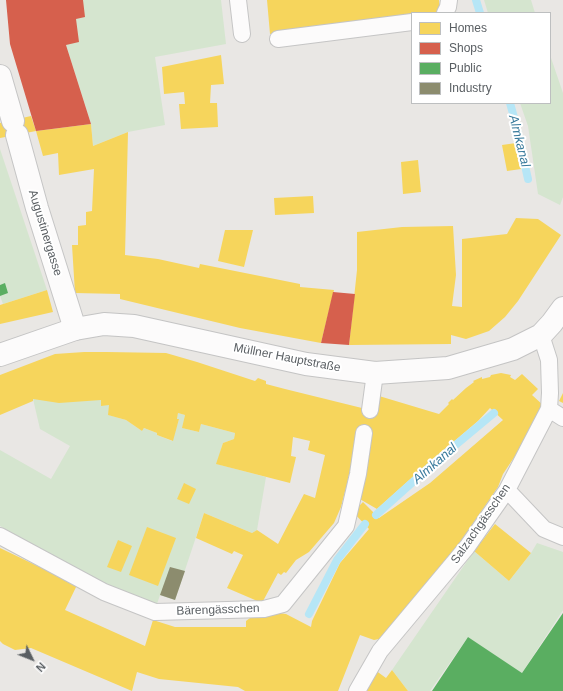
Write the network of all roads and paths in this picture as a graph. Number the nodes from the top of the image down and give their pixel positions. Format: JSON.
{"nodes":[{"id":1,"x":238,"y":0,"type":"edge"},
{"id":2,"x":449,"y":0,"type":"edge"},
{"id":3,"x":446,"y":12,"type":"edge"},
{"id":4,"x":411,"y":22,"type":"edge"},
{"id":5,"x":242,"y":34,"type":"dead end"},
{"id":6,"x":278,"y":39,"type":"dead end"},
{"id":7,"x":0,"y":76,"type":"edge"},
{"id":8,"x":563,"y":308,"type":"edge"},
{"id":9,"x":75,"y":329,"type":"junction"},
{"id":10,"x":541,"y":335,"type":"junction"},
{"id":11,"x":0,"y":355,"type":"edge"},
{"id":12,"x":375,"y":373,"type":"junction"},
{"id":13,"x":549,"y":409,"type":"junction"},
{"id":14,"x":370,"y":410,"type":"dead end"},
{"id":15,"x":563,"y":418,"type":"edge"},
{"id":16,"x":364,"y":434,"type":"dead end"},
{"id":17,"x":507,"y":490,"type":"junction"},
{"id":18,"x":0,"y":536,"type":"edge"},
{"id":19,"x":563,"y":537,"type":"edge"},
{"id":20,"x":357,"y":691,"type":"edge"}],
"edges":[{"from":1,"to":5,"type":"lane"},
{"from":2,"to":3,"type":"lane"},
{"from":4,"to":6,"type":"lane"},
{"from":7,"to":9,"type":"street","name":"Augustinergasse"},
{"from":8,"to":10,"type":"street","name":"Müllner Hauptstraße"},
{"from":9,"to":11,"type":"street","name":"Müllner Hauptstraße"},
{"from":9,"to":12,"type":"street","name":"Müllner Hauptstraße"},
{"from":10,"to":12,"type":"street","name":"Müllner Hauptstraße"},
{"from":10,"to":13,"type":"lane","name":"Salzachgässchen"},
{"from":12,"to":14,"type":"lane"},
{"from":13,"to":15,"type":"lane"},
{"from":13,"to":17,"type":"lane","name":"Salzachgässchen"},
{"from":16,"to":18,"type":"lane","name":"Bärengässchen"},
{"from":17,"to":19,"type":"lane"},
{"from":17,"to":20,"type":"lane","name":"Salzachgässchen"}]}
